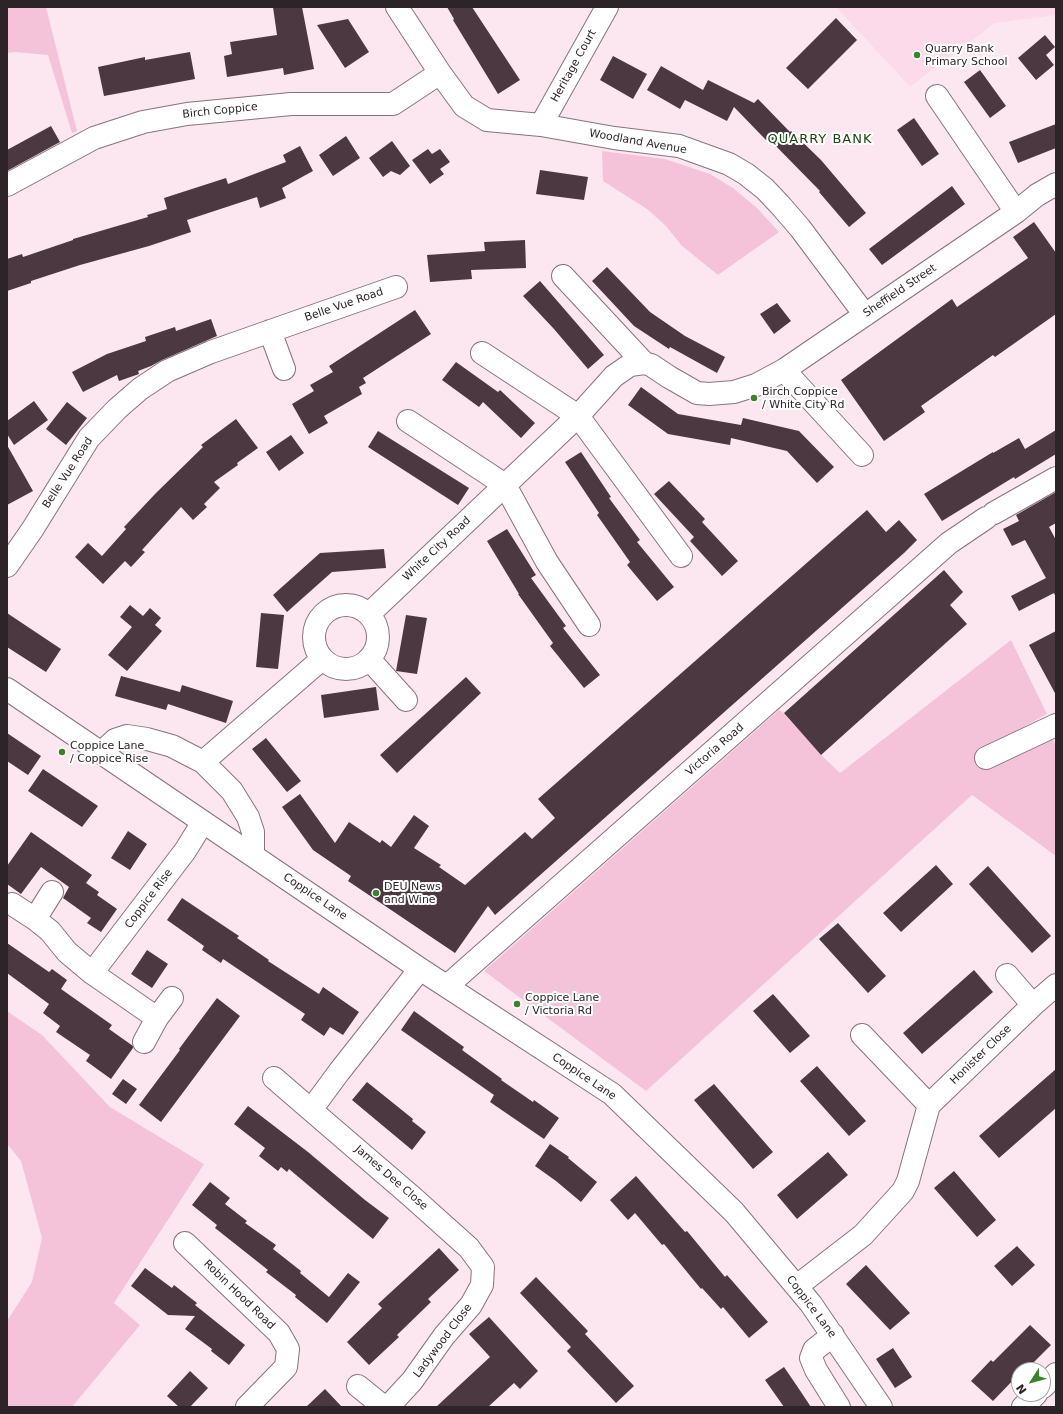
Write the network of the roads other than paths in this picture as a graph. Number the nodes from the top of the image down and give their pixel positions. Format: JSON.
{"nodes":[{"id":1,"x":397,"y":7,"type":"edge"},
{"id":2,"x":607,"y":7,"type":"edge"},
{"id":3,"x":440,"y":73,"type":"junction"},
{"id":4,"x":937,"y":96,"type":"dead end"},
{"id":5,"x":541,"y":125,"type":"junction"},
{"id":6,"x":1056,"y":184,"type":"edge"},
{"id":7,"x":7,"y":185,"type":"edge"},
{"id":8,"x":1016,"y":212,"type":"junction"},
{"id":9,"x":563,"y":276,"type":"dead end"},
{"id":10,"x":396,"y":287,"type":"dead end"},
{"id":11,"x":865,"y":315,"type":"junction"},
{"id":12,"x":270,"y":331,"type":"junction"},
{"id":13,"x":482,"y":353,"type":"dead end"},
{"id":14,"x":644,"y":363,"type":"junction"},
{"id":15,"x":284,"y":369,"type":"dead end"},
{"id":16,"x":784,"y":370,"type":"junction"},
{"id":17,"x":578,"y":416,"type":"junction"},
{"id":18,"x":408,"y":421,"type":"dead end"},
{"id":19,"x":862,"y":455,"type":"dead end"},
{"id":20,"x":1056,"y":478,"type":"edge"},
{"id":21,"x":505,"y":485,"type":"junction"},
{"id":22,"x":681,"y":556,"type":"dead end"},
{"id":23,"x":7,"y":566,"type":"edge"},
{"id":24,"x":369,"y":614,"type":"junction"},
{"id":25,"x":589,"y":625,"type":"dead end"},
{"id":26,"x":322,"y":659,"type":"junction"},
{"id":27,"x":369,"y":659,"type":"junction"},
{"id":28,"x":7,"y":689,"type":"edge"},
{"id":29,"x":406,"y":700,"type":"dead end"},
{"id":30,"x":1056,"y":725,"type":"edge"},
{"id":31,"x":101,"y":753,"type":"junction"},
{"id":32,"x":986,"y":758,"type":"dead end"},
{"id":33,"x":204,"y":762,"type":"junction"},
{"id":34,"x":203,"y":822,"type":"junction"},
{"id":35,"x":253,"y":855,"type":"junction"},
{"id":36,"x":52,"y":892,"type":"dead end"},
{"id":37,"x":12,"y":904,"type":"dead end"},
{"id":38,"x":35,"y":919,"type":"junction"},
{"id":39,"x":420,"y":969,"type":"junction"},
{"id":40,"x":92,"y":973,"type":"junction"},
{"id":41,"x":1007,"y":975,"type":"dead end"},
{"id":42,"x":1056,"y":985,"type":"edge"},
{"id":43,"x":447,"y":986,"type":"junction"},
{"id":44,"x":172,"y":998,"type":"dead end"},
{"id":45,"x":1033,"y":1005,"type":"junction"},
{"id":46,"x":158,"y":1018,"type":"junction"},
{"id":47,"x":862,"y":1035,"type":"dead end"},
{"id":48,"x":144,"y":1042,"type":"dead end"},
{"id":49,"x":274,"y":1078,"type":"dead end"},
{"id":50,"x":929,"y":1105,"type":"junction"},
{"id":51,"x":312,"y":1110,"type":"junction"},
{"id":52,"x":185,"y":1243,"type":"dead end"},
{"id":53,"x":469,"y":1248,"type":"joint"},
{"id":54,"x":797,"y":1286,"type":"junction"},
{"id":55,"x":833,"y":1335,"type":"junction"},
{"id":56,"x":358,"y":1386,"type":"dead end"},
{"id":57,"x":247,"y":1407,"type":"edge"},
{"id":58,"x":384,"y":1407,"type":"edge"},
{"id":59,"x":388,"y":1407,"type":"edge"},
{"id":60,"x":839,"y":1407,"type":"edge"},
{"id":61,"x":881,"y":1407,"type":"edge"}],
"edges":[{"from":1,"to":3,"type":"street","name":"Woodland Avenue"},
{"from":2,"to":5,"type":"street","name":"Heritage Court"},
{"from":3,"to":5,"type":"street","name":"Woodland Avenue"},
{"from":3,"to":7,"type":"street","name":"Birch Coppice"},
{"from":4,"to":8,"type":"street"},
{"from":5,"to":11,"type":"street","name":"Woodland Avenue"},
{"from":6,"to":8,"type":"street","name":"Sheffield Street"},
{"from":8,"to":11,"type":"street","name":"Sheffield Street"},
{"from":9,"to":14,"type":"street"},
{"from":10,"to":12,"type":"street","name":"Belle Vue Road"},
{"from":11,"to":16,"type":"street","name":"Sheffield Street"},
{"from":12,"to":15,"type":"street"},
{"from":12,"to":23,"type":"street","name":"Belle Vue Road"},
{"from":13,"to":17,"type":"street"},
{"from":14,"to":16,"type":"street"},
{"from":14,"to":17,"type":"street","name":"White City Road"},
{"from":16,"to":19,"type":"street"},
{"from":17,"to":21,"type":"street","name":"White City Road"},
{"from":17,"to":22,"type":"street"},
{"from":18,"to":21,"type":"street"},
{"from":20,"to":43,"type":"street","name":"Victoria Road"},
{"from":21,"to":24,"type":"street","name":"White City Road"},
{"from":21,"to":25,"type":"street"},
{"from":24,"to":26,"type":"street"},
{"from":24,"to":27,"type":"street"},
{"from":26,"to":27,"type":"street"},
{"from":26,"to":33,"type":"street"},
{"from":27,"to":29,"type":"street"},
{"from":28,"to":31,"type":"street","name":"Coppice Lane"},
{"from":30,"to":32,"type":"street"},
{"from":31,"to":33,"type":"street"},
{"from":31,"to":34,"type":"street","name":"Coppice Lane"},
{"from":33,"to":35,"type":"street"},
{"from":34,"to":35,"type":"street","name":"Coppice Lane"},
{"from":34,"to":40,"type":"street","name":"Coppice Rise"},
{"from":35,"to":39,"type":"street","name":"Coppice Lane"},
{"from":36,"to":38,"type":"street"},
{"from":37,"to":38,"type":"street"},
{"from":38,"to":40,"type":"street"},
{"from":39,"to":43,"type":"street","name":"Coppice Lane"},
{"from":39,"to":51,"type":"street"},
{"from":40,"to":46,"type":"street"},
{"from":41,"to":45,"type":"street"},
{"from":42,"to":45,"type":"street","name":"Honister Close"},
{"from":43,"to":54,"type":"street","name":"Coppice Lane"},
{"from":44,"to":46,"type":"street"},
{"from":45,"to":50,"type":"street","name":"Honister Close"},
{"from":46,"to":48,"type":"street"},
{"from":47,"to":50,"type":"street"},
{"from":49,"to":51,"type":"street","name":"James Dee Close"},
{"from":50,"to":54,"type":"street"},
{"from":51,"to":53,"type":"street","name":"James Dee Close"},
{"from":52,"to":57,"type":"street","name":"Robin Hood Road"},
{"from":53,"to":59,"type":"street","name":"Ladywood Close"},
{"from":54,"to":55,"type":"street","name":"Coppice Lane"},
{"from":55,"to":60,"type":"street"},
{"from":55,"to":61,"type":"street","name":"Coppice Lane"},
{"from":56,"to":58,"type":"street"}]}
